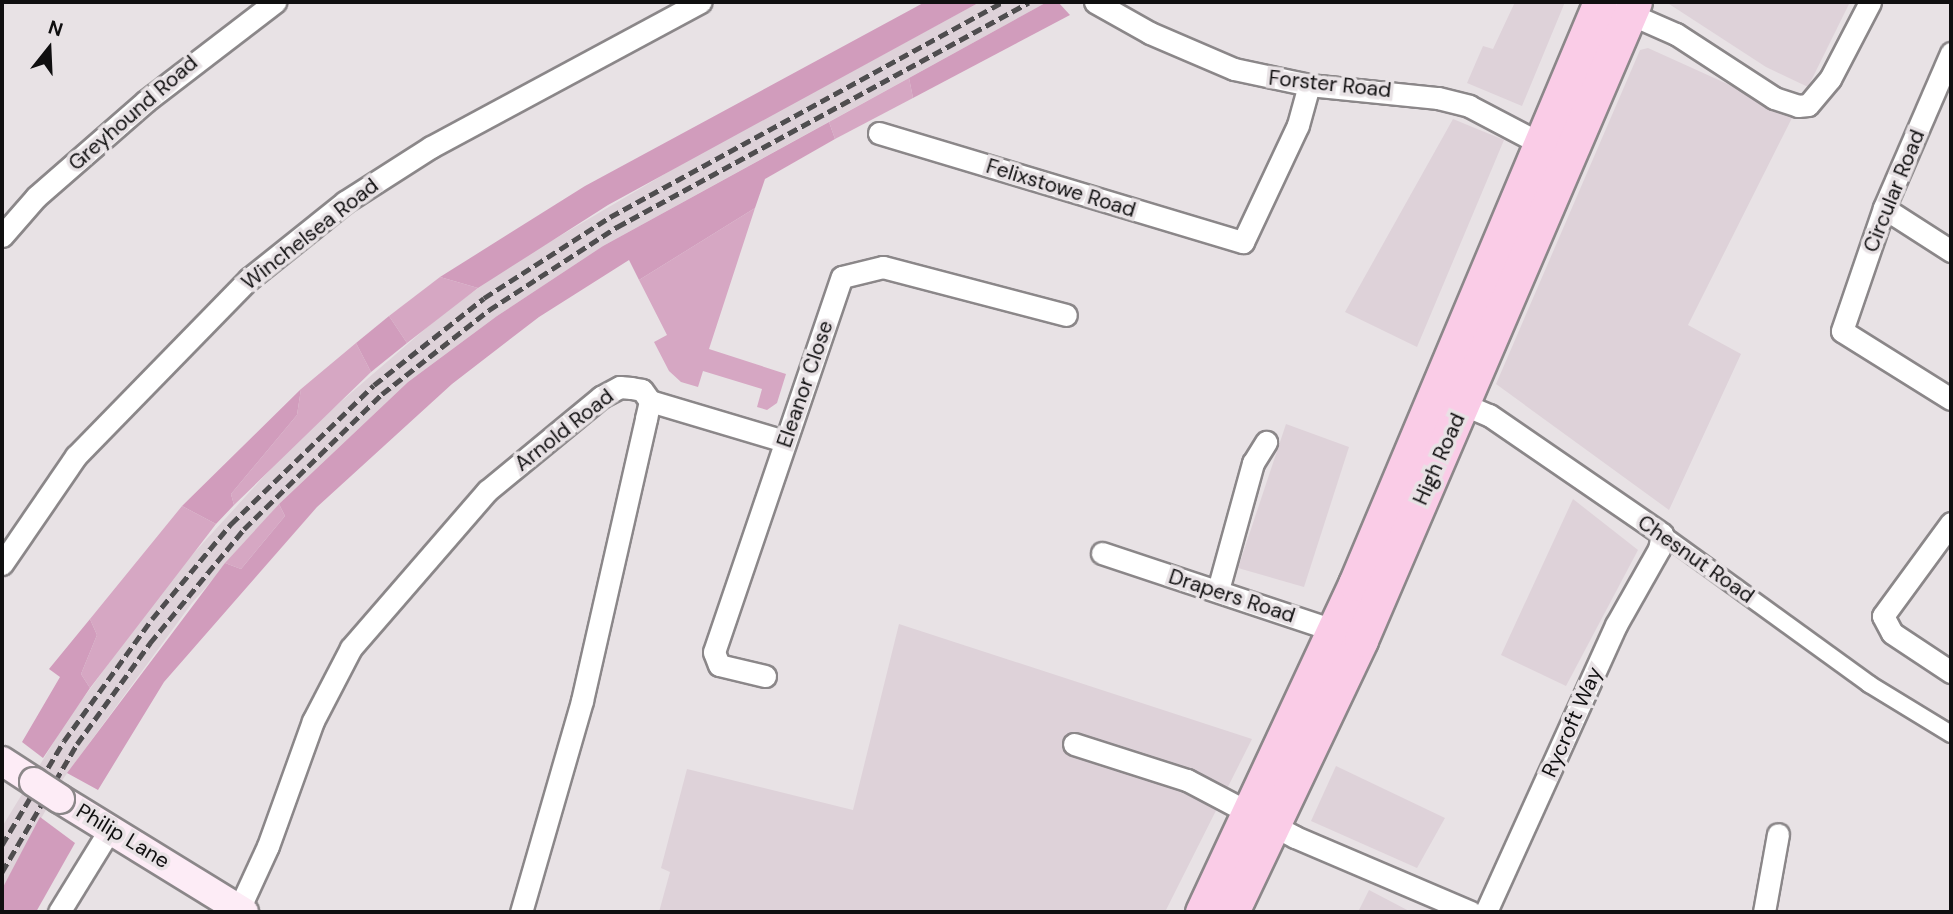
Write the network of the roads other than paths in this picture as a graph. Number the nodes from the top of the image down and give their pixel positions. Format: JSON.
{"nodes":[{"id":1,"x":275,"y":2,"type":"edge"},
{"id":2,"x":700,"y":2,"type":"edge"},
{"id":3,"x":1094,"y":2,"type":"edge"},
{"id":4,"x":1870,"y":2,"type":"edge"},
{"id":5,"x":1617,"y":5,"type":"edge"},
{"id":6,"x":1951,"y":53,"type":"edge"},
{"id":7,"x":1309,"y":85,"type":"junction"},
{"id":8,"x":879,"y":133,"type":"dead end"},
{"id":9,"x":1554,"y":151,"type":"junction"},
{"id":10,"x":1884,"y":208,"type":"junction"},
{"id":11,"x":2,"y":236,"type":"edge"},
{"id":12,"x":1951,"y":251,"type":"edge"},
{"id":13,"x":1066,"y":315,"type":"dead end"},
{"id":14,"x":1450,"y":399,"type":"junction"},
{"id":15,"x":1951,"y":399,"type":"edge"},
{"id":16,"x":650,"y":401,"type":"junction"},
{"id":17,"x":784,"y":441,"type":"junction"},
{"id":18,"x":1266,"y":442,"type":"dead end"},
{"id":19,"x":1951,"y":523,"type":"edge"},
{"id":20,"x":1662,"y":534,"type":"junction"},
{"id":21,"x":1102,"y":553,"type":"dead end"},
{"id":22,"x":2,"y":564,"type":"edge"},
{"id":23,"x":1218,"y":590,"type":"junction"},
{"id":24,"x":1348,"y":635,"type":"junction"},
{"id":25,"x":1951,"y":673,"type":"edge"},
{"id":26,"x":765,"y":676,"type":"dead end"},
{"id":27,"x":1951,"y":734,"type":"edge"},
{"id":28,"x":1074,"y":744,"type":"dead end"},
{"id":29,"x":10,"y":766,"type":"edge"},
{"id":30,"x":1263,"y":819,"type":"junction"},
{"id":31,"x":110,"y":830,"type":"junction"},
{"id":32,"x":1777,"y":834,"type":"dead end"},
{"id":33,"x":241,"y":910,"type":"edge"},
{"id":34,"x":59,"y":912,"type":"edge"},
{"id":35,"x":521,"y":912,"type":"edge"},
{"id":36,"x":1202,"y":912,"type":"edge"},
{"id":37,"x":1232,"y":912,"type":"edge"},
{"id":38,"x":1471,"y":912,"type":"edge"},
{"id":39,"x":1486,"y":912,"type":"edge"},
{"id":40,"x":1764,"y":912,"type":"edge"}],
"edges":[{"from":1,"to":11,"type":"street","name":"Greyhound Road"},
{"from":2,"to":22,"type":"street","name":"Winchelsea Road"},
{"from":3,"to":7,"type":"street","name":"Forster Road"},
{"from":4,"to":5,"type":"street"},
{"from":5,"to":9,"type":"highway","name":"High Road"},
{"from":6,"to":10,"type":"street","name":"Circular Road"},
{"from":7,"to":8,"type":"street","name":"Felixstowe Road"},
{"from":7,"to":9,"type":"street","name":"Forster Road"},
{"from":9,"to":14,"type":"highway","name":"High Road"},
{"from":10,"to":12,"type":"street"},
{"from":10,"to":15,"type":"street","name":"Circular Road"},
{"from":13,"to":17,"type":"street","name":"Eleanor Close"},
{"from":14,"to":20,"type":"street","name":"Chesnut Road"},
{"from":14,"to":24,"type":"highway","name":"High Road"},
{"from":16,"to":17,"type":"street"},
{"from":16,"to":33,"type":"street","name":"Arnold Road"},
{"from":16,"to":35,"type":"street","name":"Arnold Road"},
{"from":17,"to":26,"type":"street","name":"Eleanor Close"},
{"from":18,"to":23,"type":"street"},
{"from":19,"to":25,"type":"street"},
{"from":20,"to":27,"type":"street","name":"Chesnut Road"},
{"from":20,"to":39,"type":"street","name":"Rycroft Way"},
{"from":21,"to":23,"type":"street","name":"Drapers Road"},
{"from":23,"to":24,"type":"street","name":"Drapers Road"},
{"from":24,"to":30,"type":"highway","name":"High Road"},
{"from":28,"to":30,"type":"street"},
{"from":29,"to":31,"type":"main road","name":"Philip Lane","bridge":true},
{"from":30,"to":36,"type":"highway","name":"High Road"},
{"from":30,"to":37,"type":"highway","name":"High Road"},
{"from":30,"to":38,"type":"street"},
{"from":31,"to":33,"type":"main road","name":"Philip Lane"},
{"from":31,"to":34,"type":"street"},
{"from":32,"to":40,"type":"street"}]}
